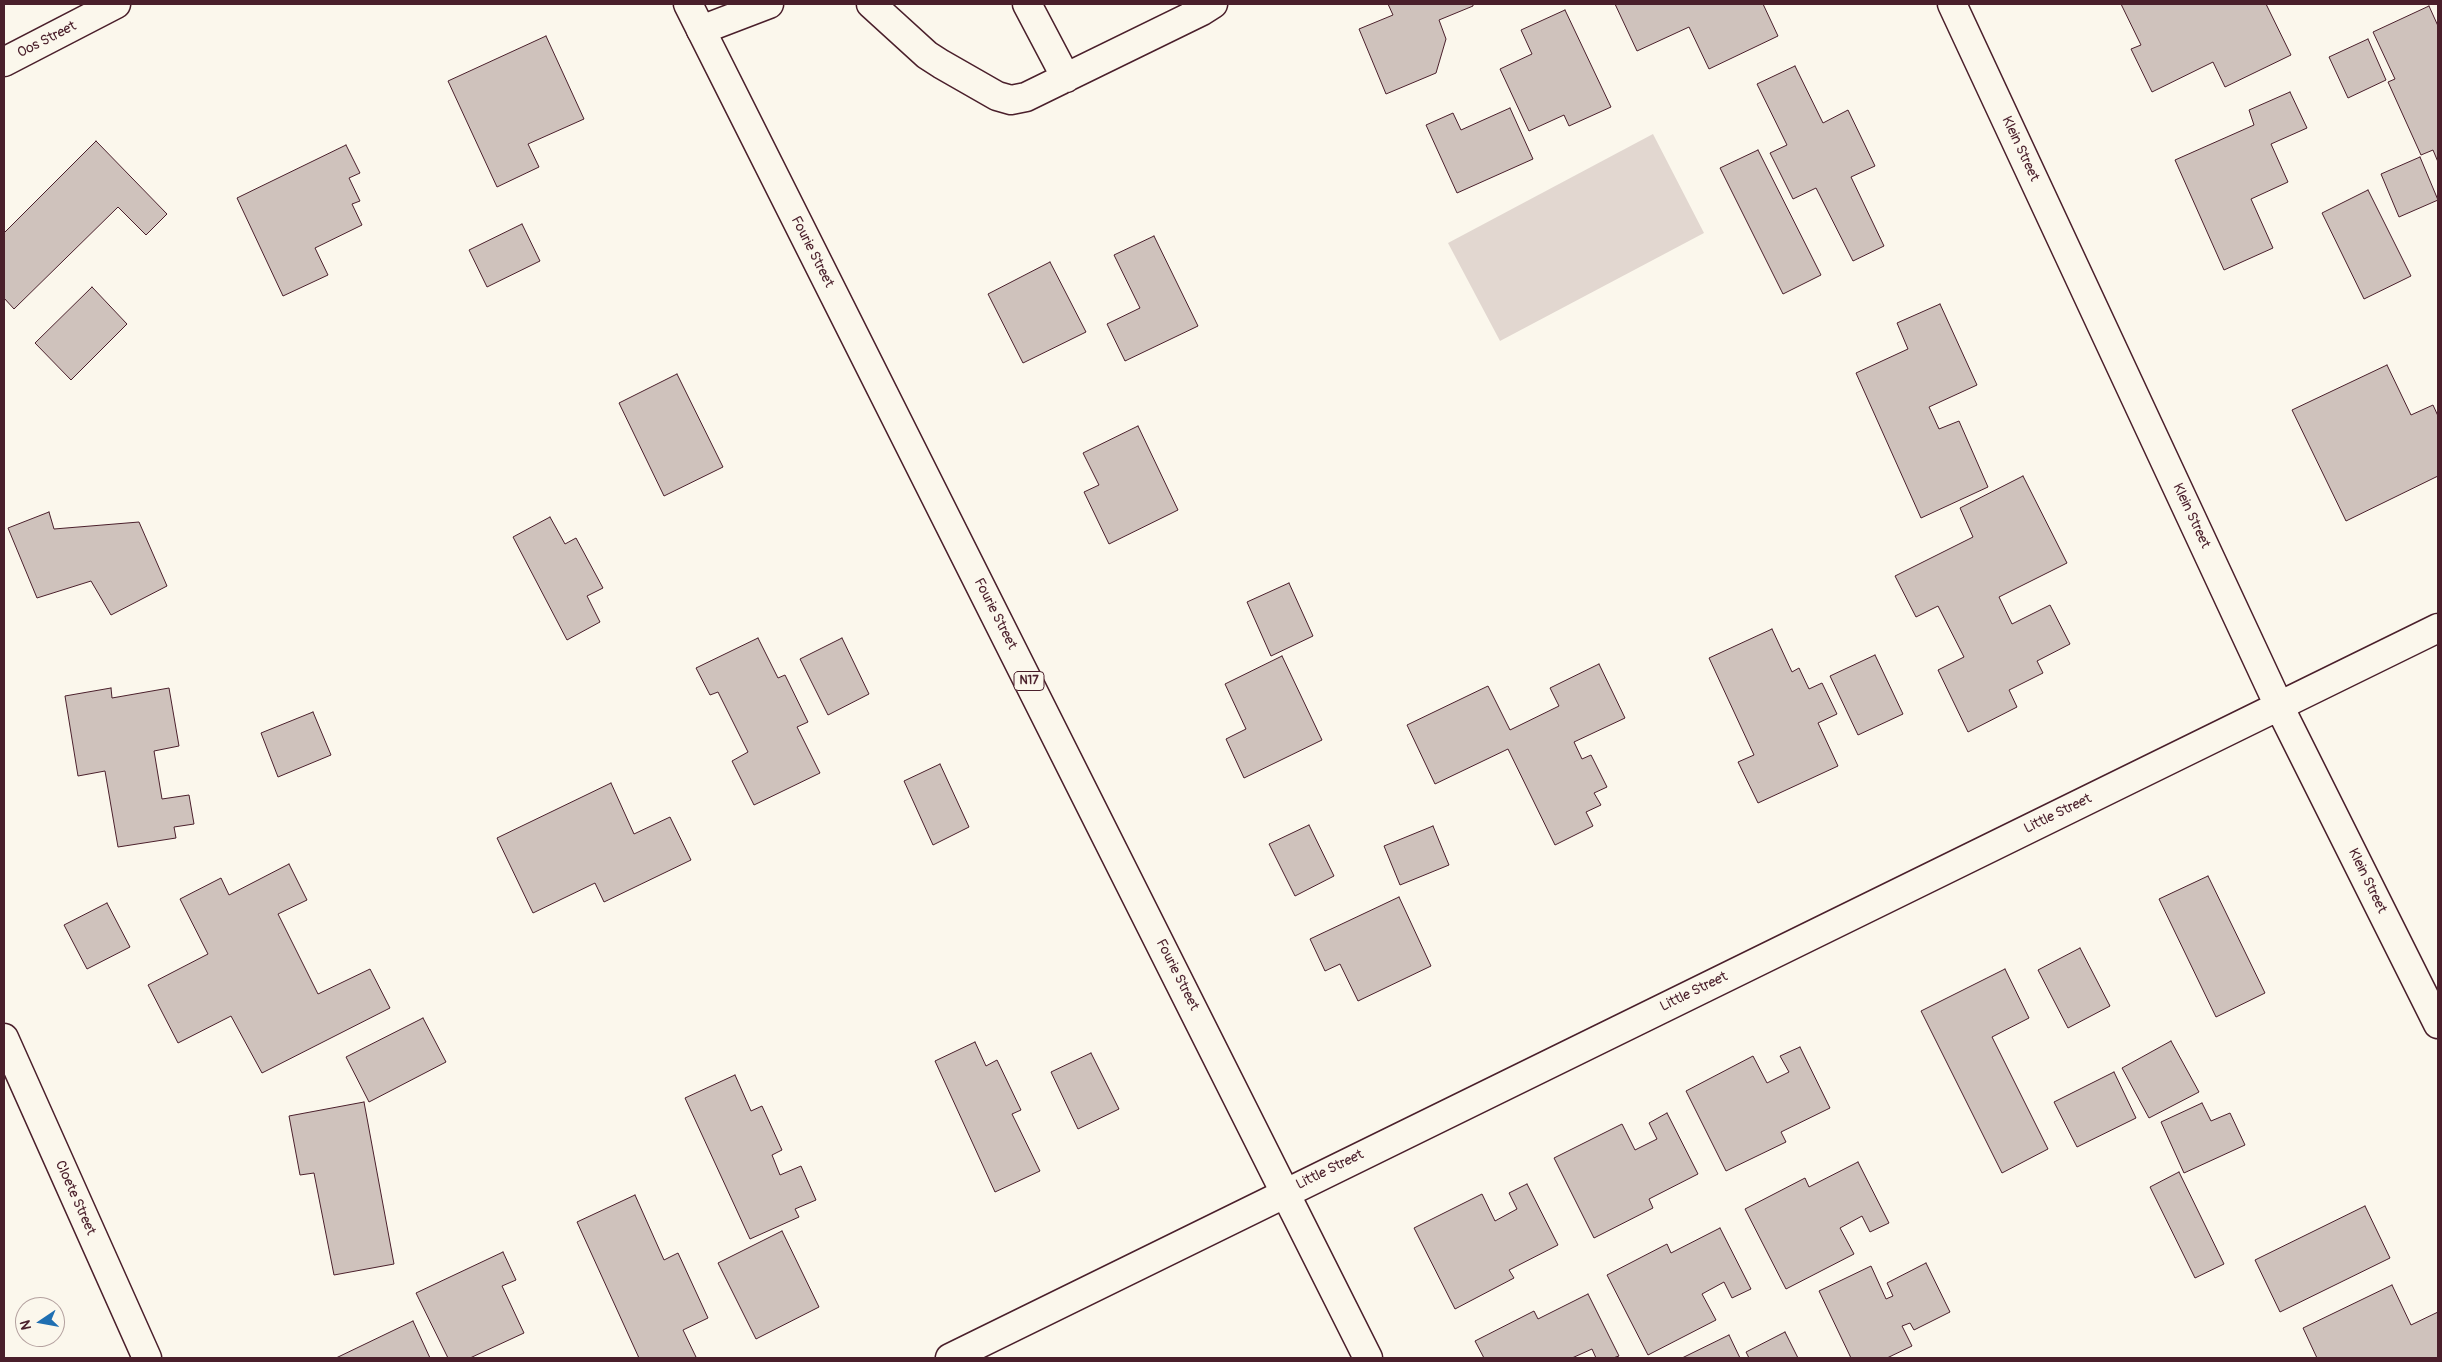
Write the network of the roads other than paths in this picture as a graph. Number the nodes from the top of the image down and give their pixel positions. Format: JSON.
{"nodes":[{"id":1,"x":116,"y":4,"type":"edge"},
{"id":2,"x":688,"y":4,"type":"edge"},
{"id":3,"x":768,"y":4,"type":"edge"},
{"id":4,"x":871,"y":4,"type":"edge"},
{"id":5,"x":1028,"y":4,"type":"edge"},
{"id":6,"x":1213,"y":4,"type":"edge"},
{"id":7,"x":1952,"y":4,"type":"edge"},
{"id":8,"x":701,"y":30,"type":"junction"},
{"id":9,"x":4,"y":62,"type":"edge"},
{"id":10,"x":1066,"y":78,"type":"junction"},
{"id":11,"x":2438,"y":628,"type":"edge"},
{"id":12,"x":2279,"y":706,"type":"junction"},
{"id":13,"x":2438,"y":1024,"type":"edge"},
{"id":14,"x":4,"y":1038,"type":"edge"},
{"id":15,"x":1286,"y":1192,"type":"junction"},
{"id":16,"x":147,"y":1358,"type":"edge"},
{"id":17,"x":950,"y":1358,"type":"edge"},
{"id":18,"x":1368,"y":1358,"type":"edge"}],
"edges":[{"from":1,"to":9,"type":"main road","name":"Oos Street"},
{"from":2,"to":8,"type":"main road","name":"Fourie Street","number":"N17"},
{"from":3,"to":8,"type":"main road"},
{"from":4,"to":10,"type":"main road"},
{"from":5,"to":10,"type":"main road"},
{"from":6,"to":10,"type":"main road"},
{"from":7,"to":12,"type":"main road","name":"Klein Street"},
{"from":8,"to":15,"type":"main road","name":"Fourie Street","number":"N17"},
{"from":11,"to":12,"type":"main road","name":"Little Street"},
{"from":12,"to":13,"type":"main road","name":"Klein Street"},
{"from":12,"to":15,"type":"main road","name":"Little Street"},
{"from":14,"to":16,"type":"main road","name":"Cloete Street"},
{"from":15,"to":17,"type":"main road","name":"Little Street"},
{"from":15,"to":18,"type":"main road","name":"Fourie Street","number":"N17"}]}
